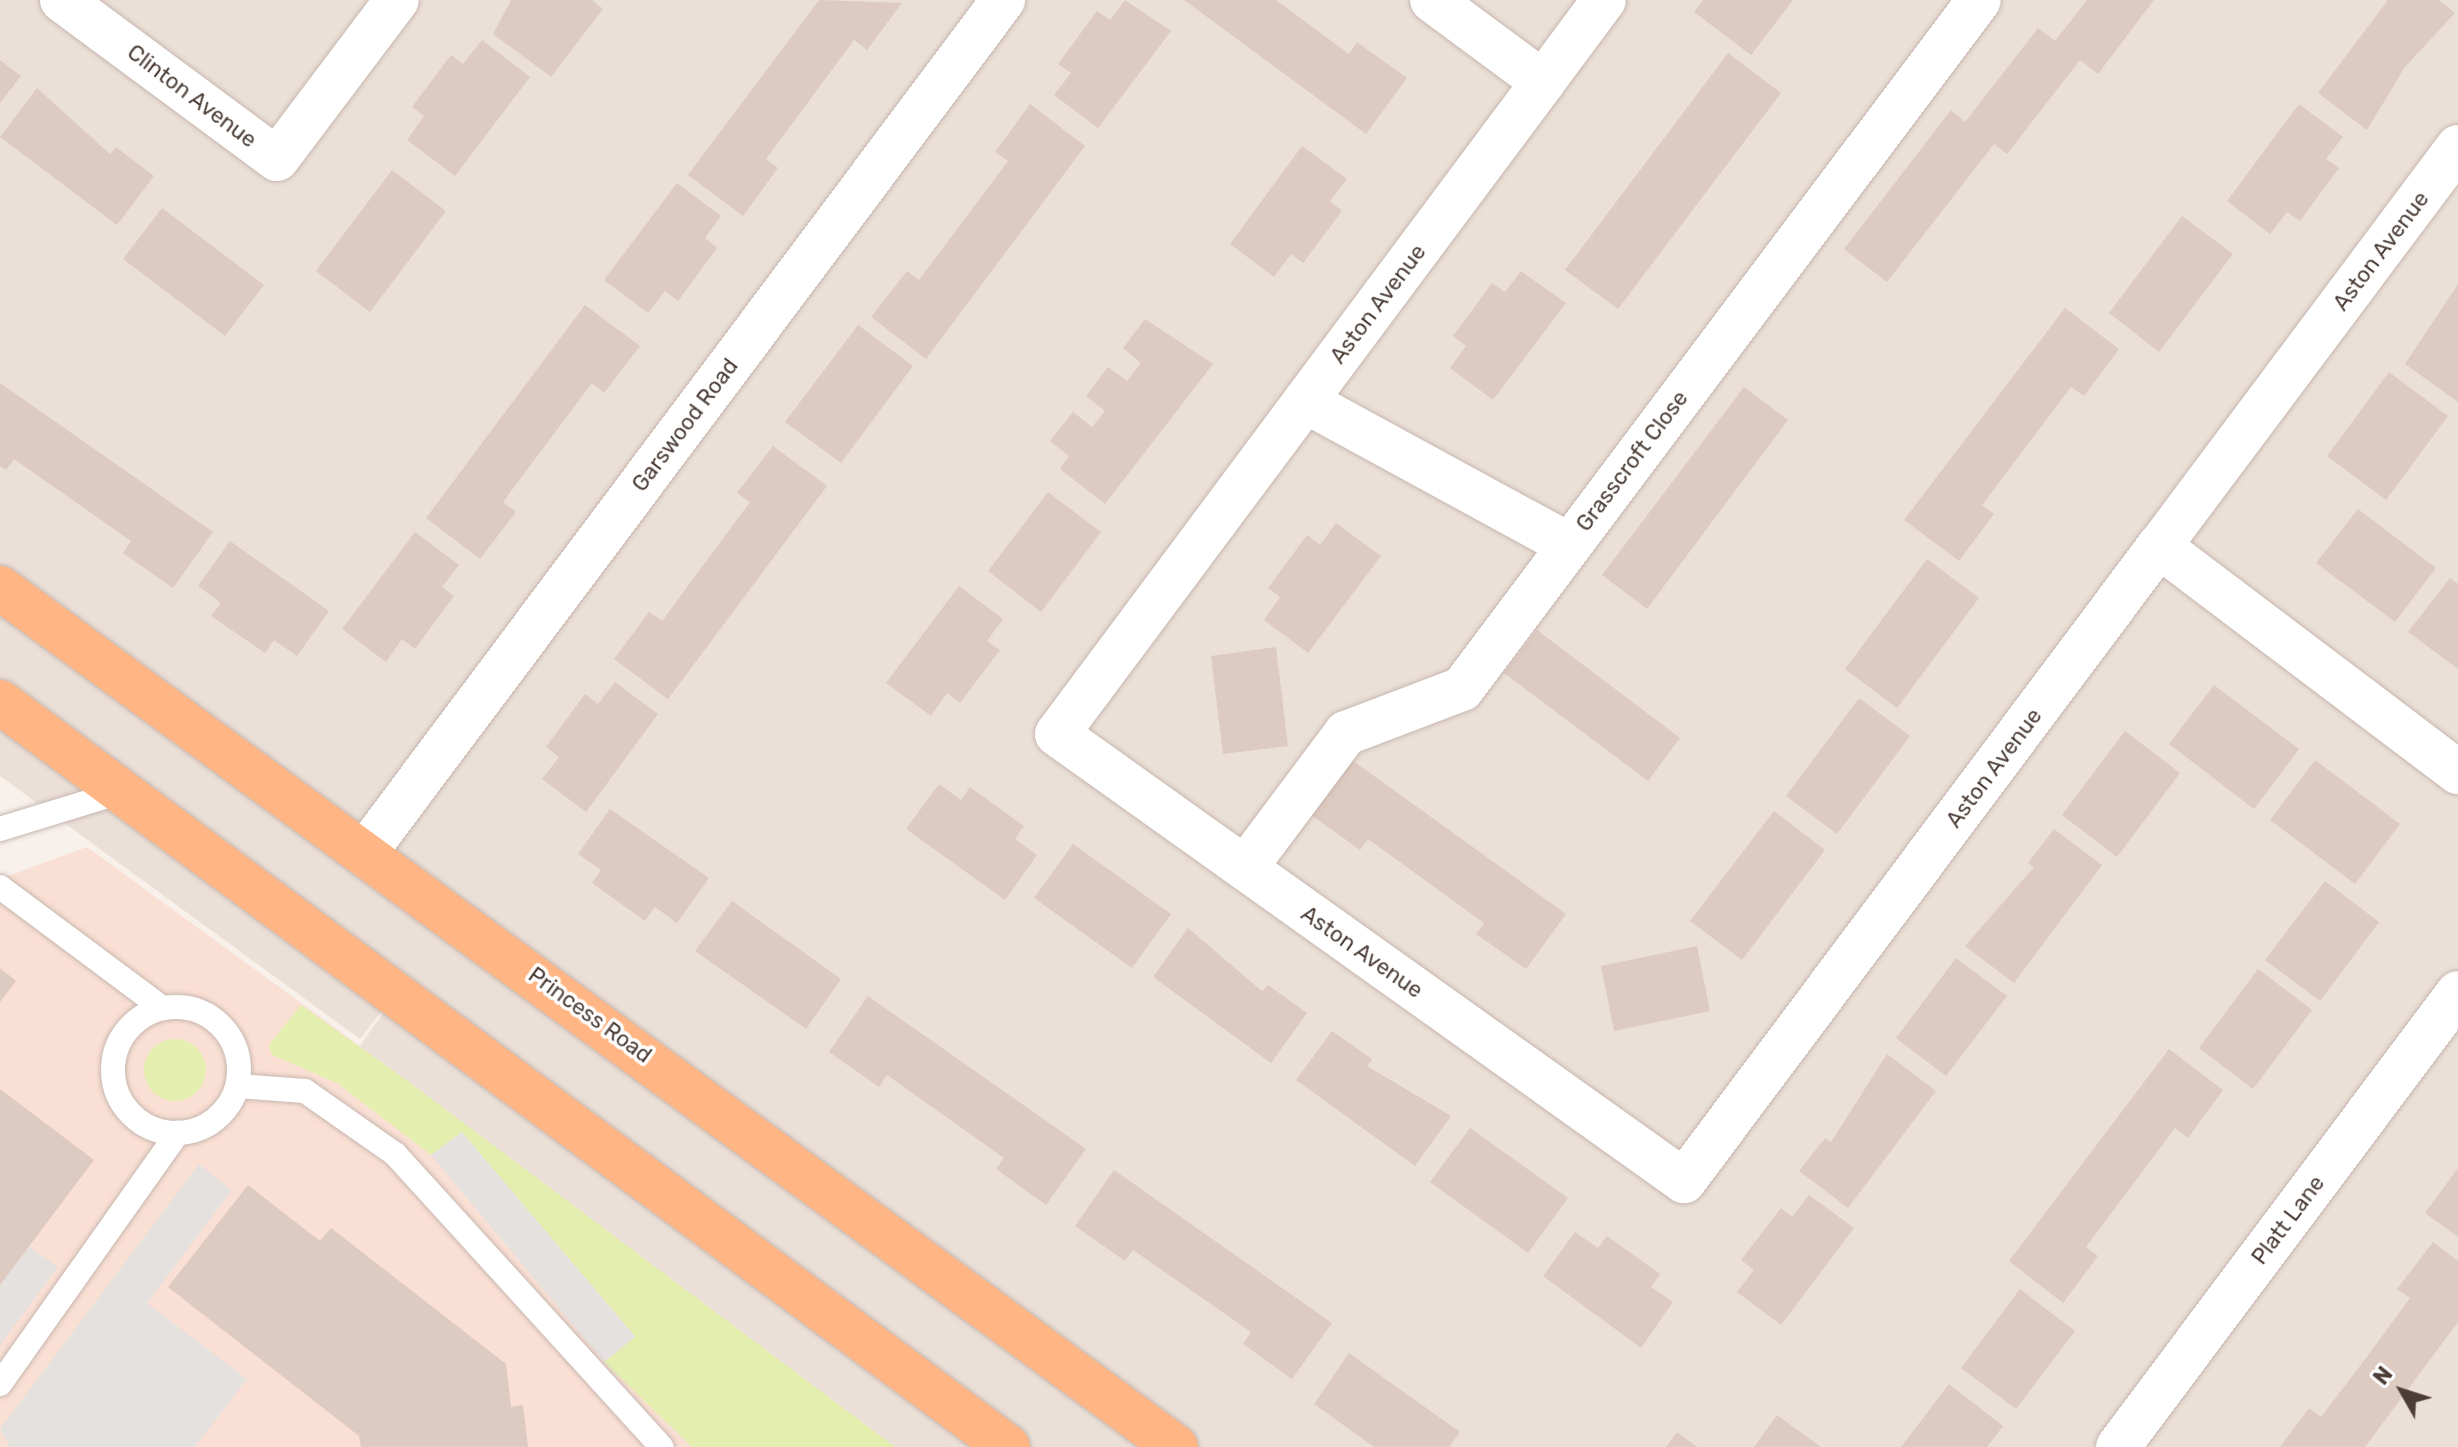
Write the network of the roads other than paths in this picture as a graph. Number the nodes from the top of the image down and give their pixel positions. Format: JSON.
{"nodes":[{"id":1,"x":62,"y":0,"type":"edge"},
{"id":2,"x":397,"y":0,"type":"edge"},
{"id":3,"x":1003,"y":0,"type":"edge"},
{"id":4,"x":1432,"y":0,"type":"edge"},
{"id":5,"x":1604,"y":0,"type":"edge"},
{"id":6,"x":1979,"y":0,"type":"edge"},
{"id":7,"x":1543,"y":82,"type":"junction"},
{"id":8,"x":2458,"y":147,"type":"edge"},
{"id":9,"x":1305,"y":401,"type":"junction"},
{"id":10,"x":1569,"y":545,"type":"junction"},
{"id":11,"x":2159,"y":546,"type":"junction"},
{"id":12,"x":0,"y":588,"type":"edge"},
{"id":13,"x":0,"y":702,"type":"edge"},
{"id":14,"x":2458,"y":772,"type":"edge"},
{"id":15,"x":120,"y":792,"type":"junction"},
{"id":16,"x":0,"y":829,"type":"edge"},
{"id":17,"x":367,"y":850,"type":"junction"},
{"id":18,"x":1245,"y":868,"type":"junction"},
{"id":19,"x":0,"y":887,"type":"edge"},
{"id":20,"x":2458,"y":993,"type":"edge"},
{"id":21,"x":161,"y":1007,"type":"junction"},
{"id":22,"x":238,"y":1086,"type":"junction"},
{"id":23,"x":178,"y":1133,"type":"junction"},
{"id":24,"x":0,"y":1384,"type":"edge"},
{"id":25,"x":662,"y":1447,"type":"edge"},
{"id":26,"x":1008,"y":1447,"type":"edge"},
{"id":27,"x":1176,"y":1447,"type":"edge"},
{"id":28,"x":2118,"y":1447,"type":"edge"}],
"edges":[{"from":1,"to":2,"type":"street","name":"Clinton Avenue"},
{"from":3,"to":17,"type":"street","name":"Garswood Road"},
{"from":4,"to":7,"type":"street"},
{"from":5,"to":7,"type":"street","name":"Aston Avenue"},
{"from":6,"to":10,"type":"street","name":"Grasscroft Close"},
{"from":7,"to":9,"type":"street","name":"Aston Avenue"},
{"from":8,"to":11,"type":"street","name":"Aston Avenue"},
{"from":9,"to":10,"type":"street"},
{"from":9,"to":18,"type":"street","name":"Aston Avenue"},
{"from":10,"to":18,"type":"street","name":"Grasscroft Close"},
{"from":11,"to":14,"type":"street"},
{"from":11,"to":18,"type":"street","name":"Aston Avenue"},
{"from":12,"to":17,"type":"highway","name":"Princess Road"},
{"from":13,"to":15,"type":"highway"},
{"from":15,"to":16,"type":"lane"},
{"from":15,"to":26,"type":"highway"},
{"from":17,"to":27,"type":"highway","name":"Princess Road"},
{"from":19,"to":21,"type":"lane"},
{"from":20,"to":28,"type":"street","name":"Platt Lane"},
{"from":21,"to":22,"type":"lane"},
{"from":21,"to":23,"type":"lane"},
{"from":22,"to":23,"type":"lane"},
{"from":22,"to":25,"type":"lane"},
{"from":23,"to":24,"type":"lane"}]}
